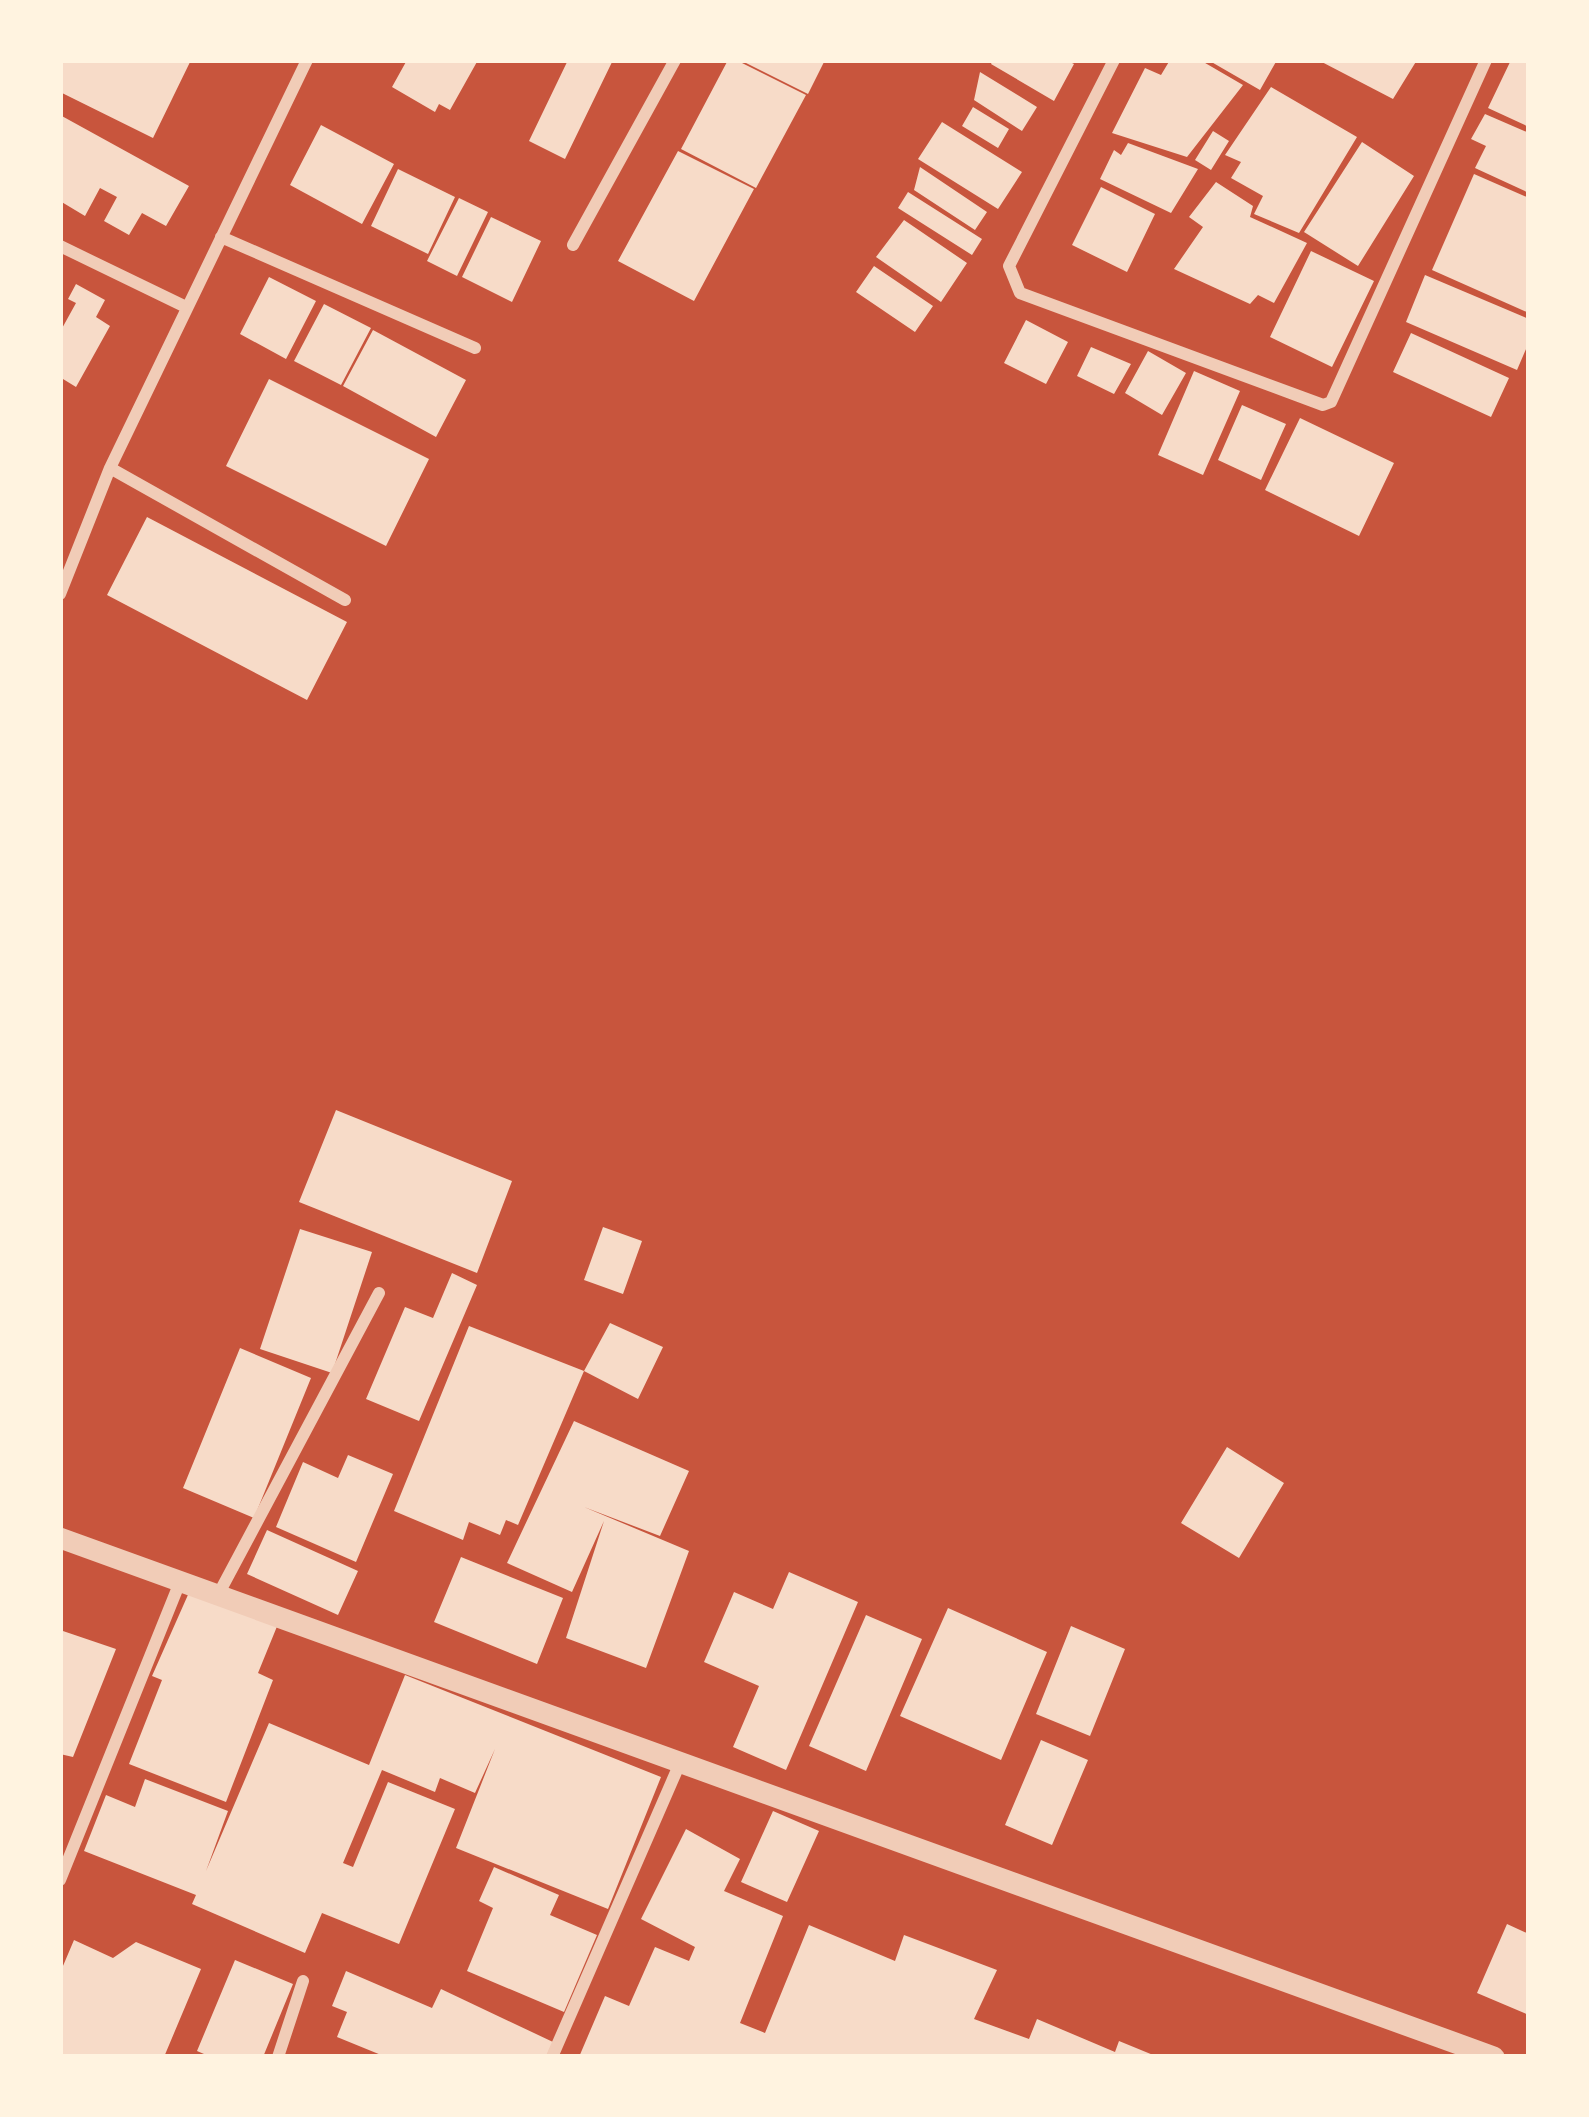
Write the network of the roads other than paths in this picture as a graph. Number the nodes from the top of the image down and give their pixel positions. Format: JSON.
{"nodes":[{"id":1,"x":675,"y":60,"type":"edge"},
{"id":2,"x":1114,"y":60,"type":"edge"},
{"id":3,"x":1486,"y":60,"type":"edge"},
{"id":4,"x":302,"y":62,"type":"edge"},
{"id":5,"x":221,"y":237,"type":"junction"},
{"id":6,"x":573,"y":245,"type":"dead end"},
{"id":7,"x":60,"y":246,"type":"edge"},
{"id":8,"x":186,"y":307,"type":"junction"},
{"id":9,"x":475,"y":348,"type":"dead end"},
{"id":10,"x":110,"y":468,"type":"junction"},
{"id":11,"x":60,"y":594,"type":"edge"},
{"id":12,"x":345,"y":600,"type":"dead end"},
{"id":13,"x":380,"y":1293,"type":"dead end"},
{"id":14,"x":60,"y":1538,"type":"edge"},
{"id":15,"x":180,"y":1582,"type":"junction"},
{"id":16,"x":218,"y":1595,"type":"junction"},
{"id":17,"x":680,"y":1763,"type":"junction"},
{"id":18,"x":60,"y":1880,"type":"edge"},
{"id":19,"x":303,"y":1982,"type":"dead end"},
{"id":20,"x":278,"y":2057,"type":"edge"},
{"id":21,"x":552,"y":2057,"type":"edge"},
{"id":22,"x":1494,"y":2057,"type":"edge"}],
"edges":[{"from":1,"to":6,"type":"street"},
{"from":2,"to":3,"type":"street"},
{"from":4,"to":5,"type":"street"},
{"from":5,"to":8,"type":"street"},
{"from":5,"to":9,"type":"street"},
{"from":7,"to":8,"type":"street"},
{"from":8,"to":10,"type":"street"},
{"from":10,"to":11,"type":"street"},
{"from":10,"to":12,"type":"street"},
{"from":13,"to":16,"type":"street"},
{"from":14,"to":15,"type":"street"},
{"from":15,"to":16,"type":"street"},
{"from":15,"to":18,"type":"street"},
{"from":16,"to":17,"type":"street"},
{"from":17,"to":21,"type":"street"},
{"from":17,"to":22,"type":"street"},
{"from":19,"to":20,"type":"street"}]}
